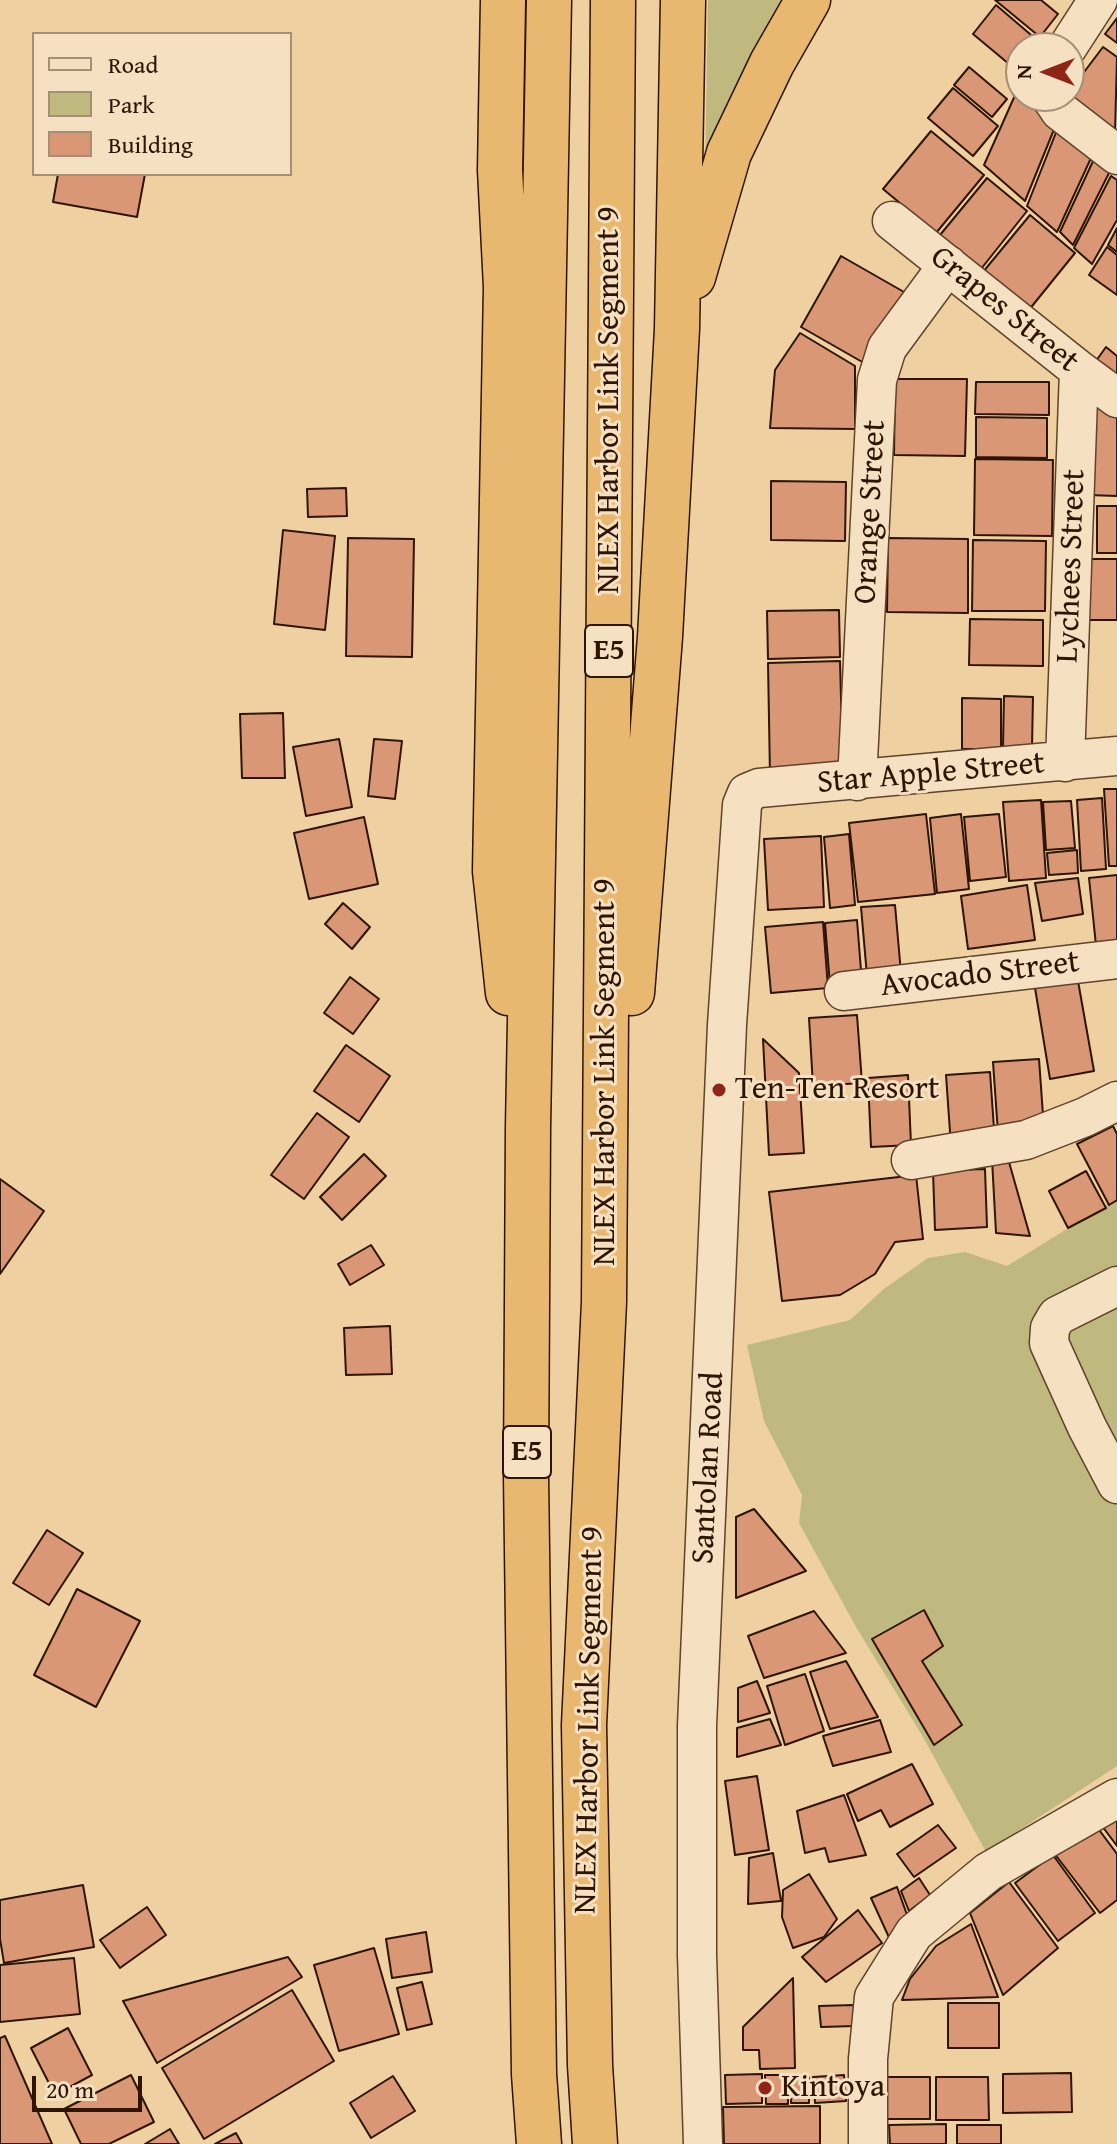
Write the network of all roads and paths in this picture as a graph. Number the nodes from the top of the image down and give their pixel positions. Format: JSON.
{"nodes":[{"id":1,"x":470,"y":0,"type":"edge"},
{"id":2,"x":503,"y":0,"type":"edge"},
{"id":3,"x":549,"y":0,"type":"edge"},
{"id":4,"x":613,"y":0,"type":"edge"},
{"id":5,"x":683,"y":0,"type":"edge"},
{"id":6,"x":808,"y":0,"type":"edge"},
{"id":7,"x":1098,"y":0,"type":"edge"},
{"id":8,"x":1077,"y":32,"type":"edge"},
{"id":9,"x":1061,"y":112,"type":"edge"},
{"id":10,"x":1117,"y":155,"type":"edge"},
{"id":11,"x":500,"y":170,"type":"junction"},
{"id":12,"x":892,"y":221,"type":"dead end"},
{"id":13,"x":948,"y":265,"type":"junction"},
{"id":14,"x":677,"y":329,"type":"junction"},
{"id":15,"x":1079,"y":370,"type":"junction"},
{"id":16,"x":1117,"y":398,"type":"edge"},
{"id":17,"x":1117,"y":756,"type":"edge"},
{"id":18,"x":1065,"y":762,"type":"junction"},
{"id":19,"x":857,"y":781,"type":"junction"},
{"id":20,"x":747,"y":793,"type":"joint"},
{"id":21,"x":1117,"y":959,"type":"edge"},
{"id":22,"x":844,"y":991,"type":"dead end"},
{"id":23,"x":1117,"y":1101,"type":"edge"},
{"id":24,"x":528,"y":1127,"type":"junction"},
{"id":25,"x":911,"y":1160,"type":"dead end"},
{"id":26,"x":1117,"y":1286,"type":"edge"},
{"id":27,"x":604,"y":1302,"type":"junction"},
{"id":28,"x":1117,"y":1484,"type":"edge"},
{"id":29,"x":1117,"y":1798,"type":"edge"},
{"id":30,"x":539,"y":2144,"type":"edge"},
{"id":31,"x":595,"y":2144,"type":"edge"},
{"id":32,"x":703,"y":2144,"type":"edge"},
{"id":33,"x":868,"y":2144,"type":"edge"}],
"edges":[{"from":1,"to":11,"type":"highway"},
{"from":2,"to":11,"type":"highway"},
{"from":3,"to":24,"type":"highway","name":"NLEX Harbor Link Segment 9","number":"E5"},
{"from":4,"to":27,"type":"highway","name":"NLEX Harbor Link Segment 9","number":"E5"},
{"from":5,"to":14,"type":"highway"},
{"from":6,"to":14,"type":"highway"},
{"from":7,"to":8,"type":"street"},
{"from":9,"to":10,"type":"street"},
{"from":11,"to":24,"type":"highway"},
{"from":12,"to":13,"type":"street","name":"Grapes Street"},
{"from":13,"to":15,"type":"street","name":"Grapes Street"},
{"from":13,"to":19,"type":"street","name":"Orange Street"},
{"from":14,"to":27,"type":"highway"},
{"from":15,"to":16,"type":"street","name":"Grapes Street"},
{"from":15,"to":18,"type":"street","name":"Lychees Street"},
{"from":17,"to":18,"type":"street","name":"Star Apple Street"},
{"from":18,"to":19,"type":"street","name":"Star Apple Street"},
{"from":19,"to":20,"type":"street","name":"Star Apple Street"},
{"from":20,"to":32,"type":"street","name":"Santolan Road"},
{"from":21,"to":22,"type":"street","name":"Avocado Street"},
{"from":23,"to":25,"type":"street"},
{"from":24,"to":30,"type":"highway","name":"NLEX Harbor Link Segment 9","number":"E5"},
{"from":26,"to":28,"type":"street"},
{"from":27,"to":31,"type":"highway","name":"NLEX Harbor Link Segment 9","number":"E5"},
{"from":29,"to":33,"type":"street"}]}
